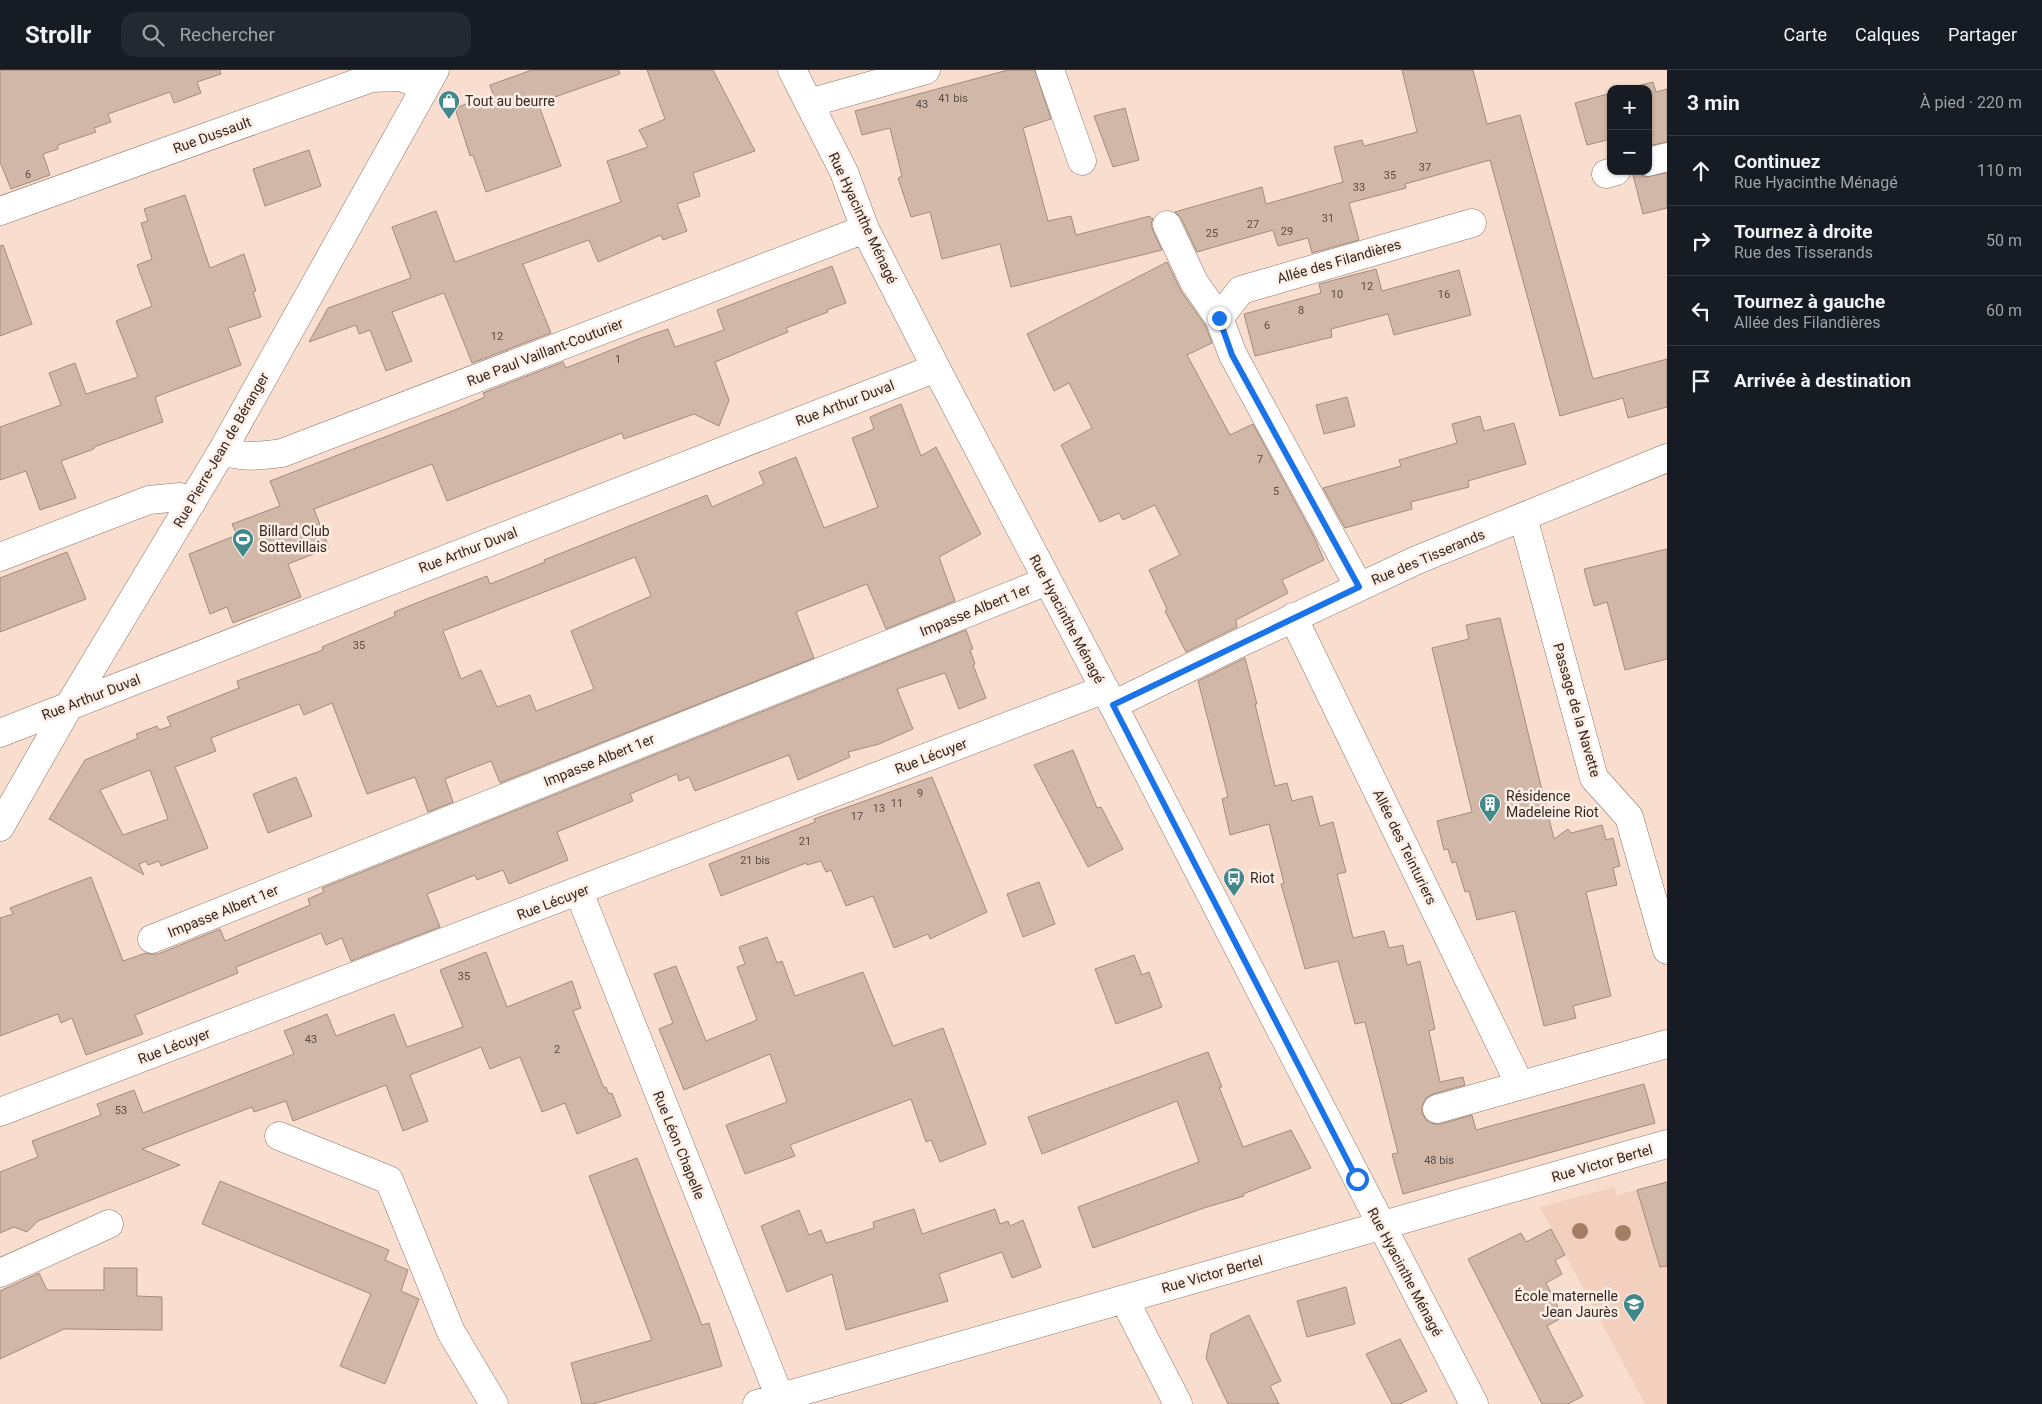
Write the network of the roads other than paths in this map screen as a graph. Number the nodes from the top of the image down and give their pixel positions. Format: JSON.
{"nodes":[{"id":1,"x":792,"y":70,"type":"edge"},
{"id":2,"x":926,"y":70,"type":"edge"},
{"id":3,"x":1050,"y":70,"type":"edge"},
{"id":4,"x":431,"y":78,"type":"edge"},
{"id":5,"x":809,"y":103,"type":"junction"},
{"id":6,"x":1667,"y":157,"type":"edge"},
{"id":7,"x":1652,"y":161,"type":"edge"},
{"id":8,"x":1082,"y":162,"type":"dead end"},
{"id":9,"x":0,"y":211,"type":"edge"},
{"id":10,"x":1472,"y":223,"type":"dead end"},
{"id":11,"x":1167,"y":225,"type":"dead end"},
{"id":12,"x":865,"y":229,"type":"junction"},
{"id":13,"x":1219,"y":318,"type":"junction"},
{"id":14,"x":936,"y":368,"type":"junction"},
{"id":15,"x":222,"y":450,"type":"junction"},
{"id":16,"x":1667,"y":458,"type":"edge"},
{"id":17,"x":192,"y":502,"type":"junction"},
{"id":18,"x":1523,"y":516,"type":"junction"},
{"id":19,"x":0,"y":557,"type":"edge"},
{"id":20,"x":1047,"y":582,"type":"junction"},
{"id":21,"x":1359,"y":587,"type":"junction"},
{"id":22,"x":1294,"y":617,"type":"junction"},
{"id":23,"x":1109,"y":697,"type":"junction"},
{"id":24,"x":69,"y":706,"type":"junction"},
{"id":25,"x":0,"y":733,"type":"edge"},
{"id":26,"x":0,"y":827,"type":"edge"},
{"id":27,"x":579,"y":892,"type":"junction"},
{"id":28,"x":152,"y":939,"type":"dead end"},
{"id":29,"x":1667,"y":950,"type":"edge"},
{"id":30,"x":1667,"y":1044,"type":"edge"},
{"id":31,"x":1518,"y":1081,"type":"junction"},
{"id":32,"x":1437,"y":1109,"type":"dead end"},
{"id":33,"x":0,"y":1112,"type":"edge"},
{"id":34,"x":279,"y":1136,"type":"dead end"},
{"id":35,"x":1667,"y":1144,"type":"edge"},
{"id":36,"x":109,"y":1224,"type":"dead end"},
{"id":37,"x":1381,"y":1226,"type":"junction"},
{"id":38,"x":0,"y":1274,"type":"edge"},
{"id":39,"x":1124,"y":1299,"type":"junction"},
{"id":40,"x":786,"y":1399,"type":"edge"},
{"id":41,"x":494,"y":1404,"type":"edge"},
{"id":42,"x":1178,"y":1404,"type":"edge"},
{"id":43,"x":1474,"y":1404,"type":"edge"}],
"edges":[{"from":1,"to":5,"type":"street","name":"Rue Hyacinthe Ménagé"},
{"from":2,"to":5,"type":"street"},
{"from":3,"to":8,"type":"street"},
{"from":4,"to":9,"type":"street","name":"Rue Dussault"},
{"from":4,"to":15,"type":"street","name":"Rue Pierre-Jean de Béranger"},
{"from":5,"to":12,"type":"street","name":"Rue Hyacinthe Ménagé"},
{"from":6,"to":7,"type":"street"},
{"from":10,"to":13,"type":"street","name":"Allée des Filandières"},
{"from":11,"to":13,"type":"street"},
{"from":12,"to":14,"type":"street","name":"Rue Hyacinthe Ménagé"},
{"from":12,"to":15,"type":"street","name":"Rue Paul Vaillant-Couturier"},
{"from":13,"to":21,"type":"street"},
{"from":14,"to":20,"type":"street","name":"Rue Hyacinthe Ménagé"},
{"from":14,"to":24,"type":"street","name":"Rue Arthur Duval"},
{"from":15,"to":17,"type":"street","name":"Rue Pierre-Jean de Béranger"},
{"from":16,"to":18,"type":"street","name":"Rue des Tisserands"},
{"from":17,"to":19,"type":"street"},
{"from":17,"to":24,"type":"street","name":"Rue Pierre-Jean de Béranger"},
{"from":18,"to":21,"type":"street","name":"Rue des Tisserands"},
{"from":18,"to":29,"type":"street","name":"Passage de la Navette"},
{"from":20,"to":23,"type":"street","name":"Rue Hyacinthe Ménagé"},
{"from":20,"to":28,"type":"street","name":"Impasse Albert 1er"},
{"from":21,"to":22,"type":"street","name":"Rue des Tisserands"},
{"from":22,"to":23,"type":"street","name":"Rue des Tisserands"},
{"from":22,"to":31,"type":"street","name":"Allée des Teinturiers"},
{"from":23,"to":27,"type":"street","name":"Rue Lécuyer"},
{"from":23,"to":37,"type":"street","name":"Rue Hyacinthe Ménagé"},
{"from":24,"to":25,"type":"street","name":"Rue Arthur Duval"},
{"from":24,"to":26,"type":"street","name":"Rue Pierre-Jean de Béranger"},
{"from":27,"to":33,"type":"street","name":"Rue Lécuyer"},
{"from":27,"to":40,"type":"street","name":"Rue Léon Chapelle"},
{"from":30,"to":31,"type":"street"},
{"from":31,"to":32,"type":"street"},
{"from":34,"to":41,"type":"street"},
{"from":35,"to":37,"type":"street","name":"Rue Victor Bertel"},
{"from":36,"to":38,"type":"street"},
{"from":37,"to":39,"type":"street","name":"Rue Victor Bertel"},
{"from":37,"to":43,"type":"street","name":"Rue Hyacinthe Ménagé"},
{"from":39,"to":40,"type":"street","name":"Rue Victor Bertel"},
{"from":39,"to":42,"type":"street"}]}
